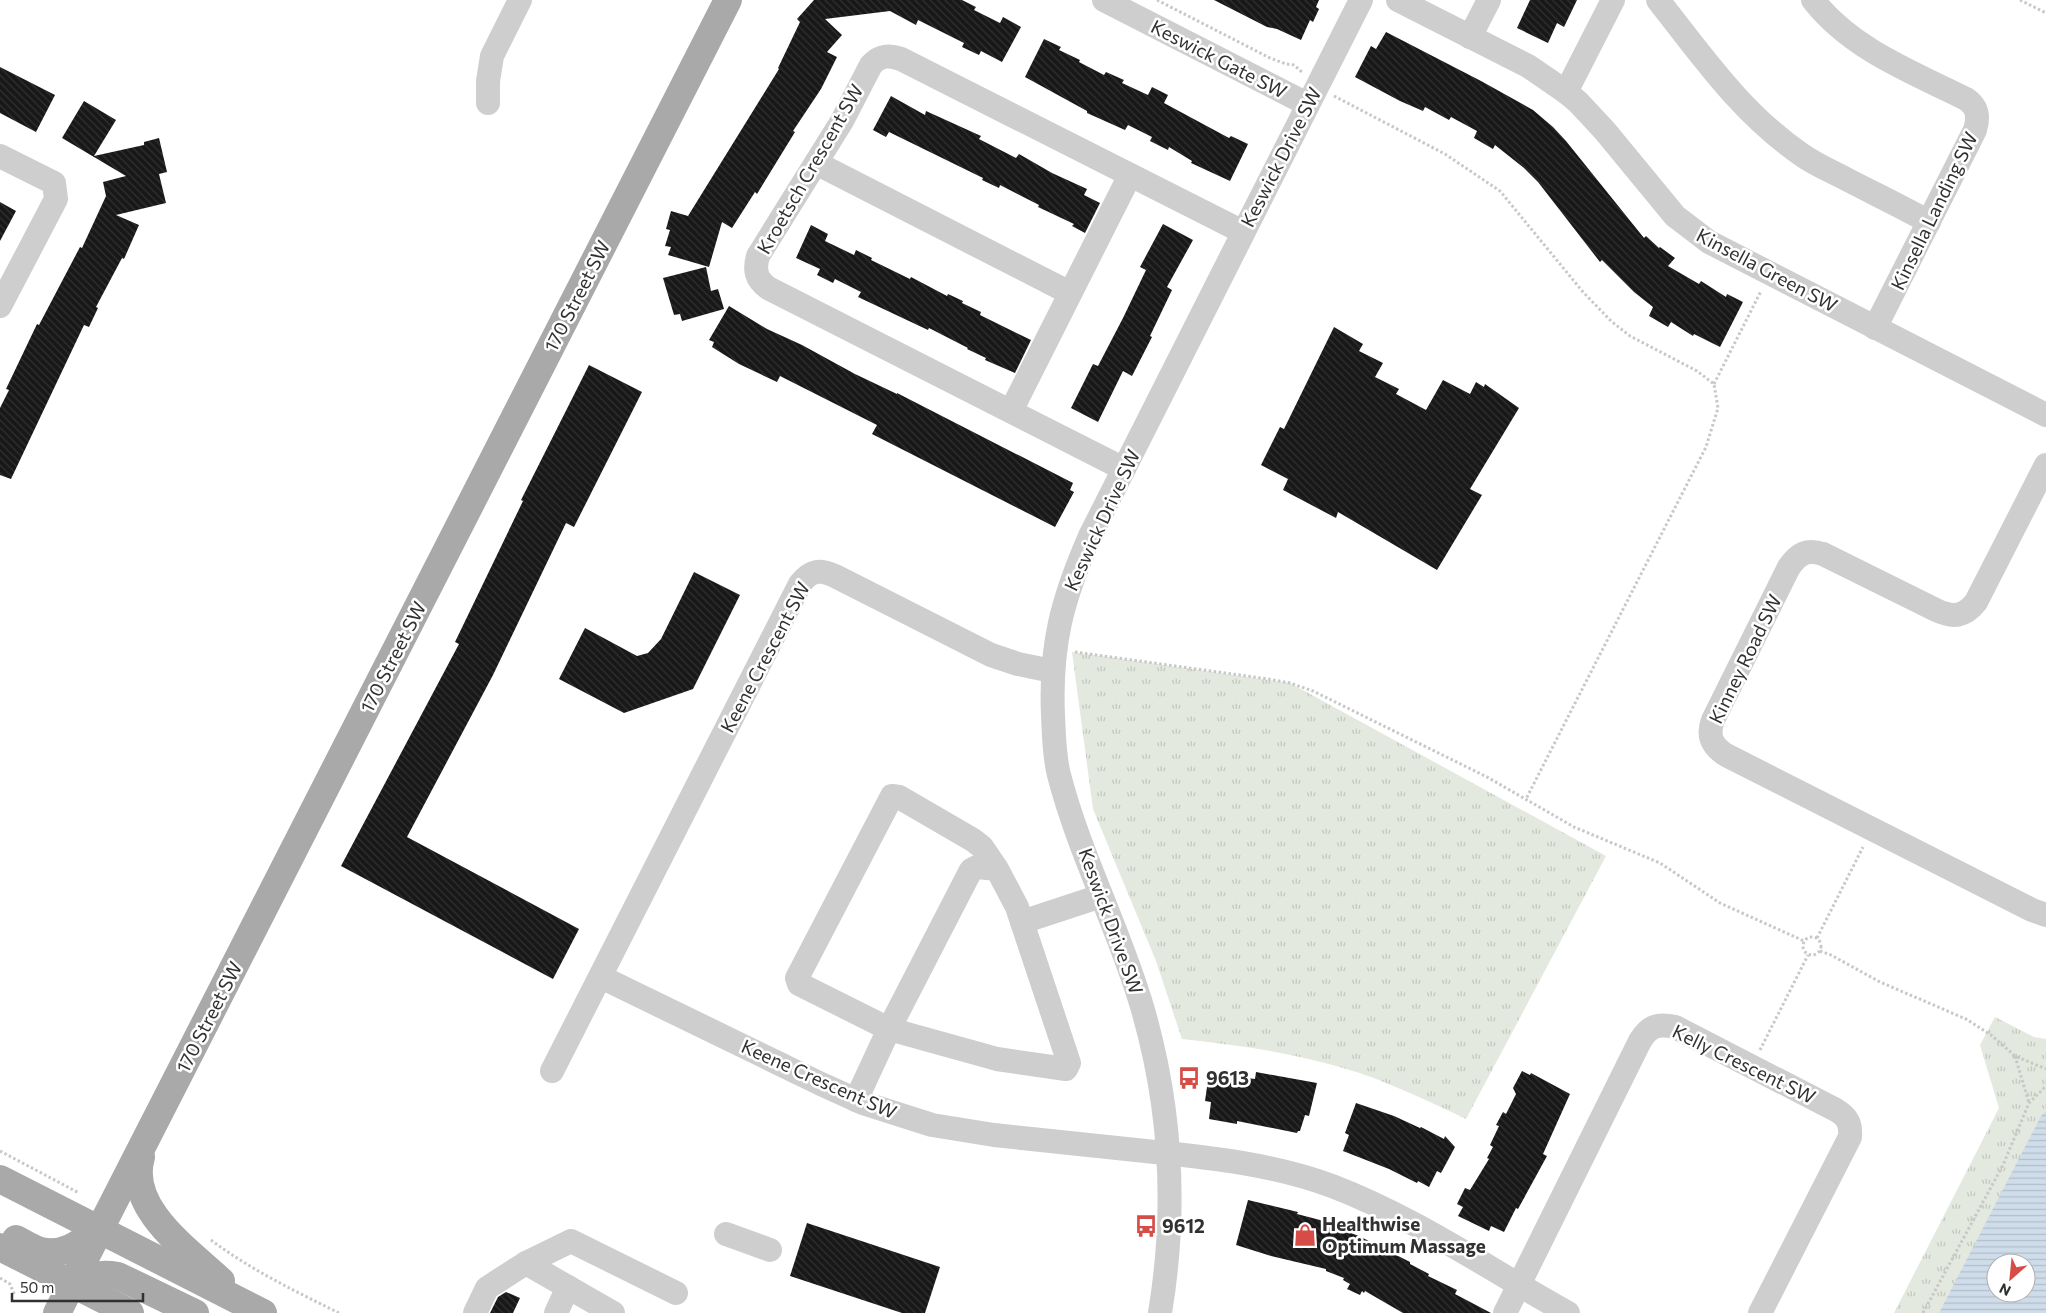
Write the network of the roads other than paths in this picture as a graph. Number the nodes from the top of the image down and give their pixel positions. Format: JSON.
{"nodes":[{"id":1,"x":520,"y":0,"type":"edge"},
{"id":2,"x":728,"y":0,"type":"edge"},
{"id":3,"x":1104,"y":0,"type":"edge"},
{"id":4,"x":1360,"y":0,"type":"edge"},
{"id":5,"x":1398,"y":0,"type":"edge"},
{"id":6,"x":1489,"y":0,"type":"edge"},
{"id":7,"x":1613,"y":0,"type":"edge"},
{"id":8,"x":1658,"y":0,"type":"edge"},
{"id":9,"x":1812,"y":0,"type":"edge"},
{"id":10,"x":1470,"y":37,"type":"junction"},
{"id":11,"x":1566,"y":92,"type":"junction"},
{"id":12,"x":488,"y":103,"type":"dead end"},
{"id":13,"x":1307,"y":104,"type":"junction"},
{"id":14,"x":0,"y":156,"type":"edge"},
{"id":15,"x":816,"y":162,"type":"junction"},
{"id":16,"x":1130,"y":176,"type":"junction"},
{"id":17,"x":1929,"y":222,"type":"junction"},
{"id":18,"x":1243,"y":232,"type":"junction"},
{"id":19,"x":1070,"y":293,"type":"junction"},
{"id":20,"x":0,"y":306,"type":"edge"},
{"id":21,"x":1875,"y":328,"type":"junction"},
{"id":22,"x":1011,"y":411,"type":"junction"},
{"id":23,"x":2046,"y":415,"type":"edge"},
{"id":24,"x":2046,"y":465,"type":"edge"},
{"id":25,"x":1124,"y":469,"type":"junction"},
{"id":26,"x":1052,"y":671,"type":"junction"},
{"id":27,"x":997,"y":869,"type":"junction"},
{"id":28,"x":1101,"y":896,"type":"junction"},
{"id":29,"x":2046,"y":915,"type":"edge"},
{"id":30,"x":1022,"y":922,"type":"junction"},
{"id":31,"x":601,"y":977,"type":"junction"},
{"id":32,"x":889,"y":1029,"type":"junction"},
{"id":33,"x":552,"y":1071,"type":"dead end"},
{"id":34,"x":856,"y":1100,"type":"junction"},
{"id":35,"x":146,"y":1141,"type":"junction"},
{"id":36,"x":1169,"y":1153,"type":"junction"},
{"id":37,"x":0,"y":1179,"type":"edge"},
{"id":38,"x":100,"y":1229,"type":"junction"},
{"id":39,"x":0,"y":1231,"type":"edge"},
{"id":40,"x":726,"y":1234,"type":"dead end"},
{"id":41,"x":0,"y":1247,"type":"edge"},
{"id":42,"x":770,"y":1250,"type":"dead end"},
{"id":43,"x":526,"y":1263,"type":"junction"},
{"id":44,"x":72,"y":1284,"type":"junction"},
{"id":45,"x":1520,"y":1286,"type":"junction"},
{"id":46,"x":568,"y":1287,"type":"junction"},
{"id":47,"x":676,"y":1293,"type":"dead end"},
{"id":48,"x":255,"y":1309,"type":"edge"},
{"id":49,"x":559,"y":1312,"type":"edge"},
{"id":50,"x":58,"y":1313,"type":"edge"},
{"id":51,"x":130,"y":1313,"type":"edge"},
{"id":52,"x":195,"y":1313,"type":"edge"},
{"id":53,"x":475,"y":1313,"type":"edge"},
{"id":54,"x":613,"y":1313,"type":"edge"},
{"id":55,"x":1160,"y":1313,"type":"edge"},
{"id":56,"x":1505,"y":1313,"type":"edge"},
{"id":57,"x":1568,"y":1313,"type":"edge"},
{"id":58,"x":1760,"y":1313,"type":"edge"}],
"edges":[{"from":1,"to":12,"type":"street"},
{"from":2,"to":35,"type":"main road","name":"170 Street SW"},
{"from":3,"to":13,"type":"street","name":"Keswick Gate SW"},
{"from":4,"to":13,"type":"street","name":"Keswick Drive SW"},
{"from":5,"to":10,"type":"street","name":"Kinsella Green SW"},
{"from":6,"to":10,"type":"street"},
{"from":7,"to":11,"type":"street"},
{"from":8,"to":17,"type":"street"},
{"from":9,"to":17,"type":"street","name":"Kinsella Landing SW"},
{"from":10,"to":11,"type":"street","name":"Kinsella Green SW"},
{"from":11,"to":21,"type":"street","name":"Kinsella Green SW"},
{"from":13,"to":18,"type":"street","name":"Keswick Drive SW"},
{"from":14,"to":20,"type":"street"},
{"from":15,"to":16,"type":"street","name":"Kroetsch Crescent SW"},
{"from":15,"to":19,"type":"street"},
{"from":15,"to":22,"type":"street","name":"Kroetsch Crescent SW"},
{"from":16,"to":18,"type":"street","name":"Kroetsch Crescent SW"},
{"from":16,"to":19,"type":"street"},
{"from":17,"to":21,"type":"street","name":"Kinsella Landing SW"},
{"from":18,"to":25,"type":"street","name":"Keswick Drive SW"},
{"from":19,"to":22,"type":"street"},
{"from":21,"to":23,"type":"street","name":"Kinsella Green SW"},
{"from":22,"to":25,"type":"street","name":"Kroetsch Crescent SW"},
{"from":24,"to":29,"type":"street","name":"Kinney Road SW"},
{"from":25,"to":26,"type":"street","name":"Keswick Drive SW"},
{"from":26,"to":28,"type":"street","name":"Keswick Drive SW"},
{"from":26,"to":31,"type":"street","name":"Keene Crescent SW"},
{"from":27,"to":30,"type":"street"},
{"from":27,"to":32,"type":"street"},
{"from":27,"to":32,"type":"street"},
{"from":28,"to":30,"type":"street"},
{"from":28,"to":36,"type":"street","name":"Keswick Drive SW"},
{"from":30,"to":32,"type":"street"},
{"from":31,"to":33,"type":"street","name":"Keene Crescent SW"},
{"from":31,"to":34,"type":"street","name":"Keene Crescent SW"},
{"from":32,"to":34,"type":"street"},
{"from":34,"to":36,"type":"street","name":"Keene Crescent SW"},
{"from":35,"to":38,"type":"main road","name":"170 Street SW"},
{"from":35,"to":48,"type":"main road"},
{"from":36,"to":45,"type":"street","name":"Keene Crescent SW"},
{"from":36,"to":55,"type":"street","name":"Keswick Drive SW"},
{"from":37,"to":38,"type":"main road"},
{"from":38,"to":39,"type":"main road"},
{"from":38,"to":44,"type":"main road","name":"170 Street SW"},
{"from":38,"to":48,"type":"main road"},
{"from":40,"to":42,"type":"street"},
{"from":41,"to":44,"type":"main road"},
{"from":43,"to":46,"type":"street"},
{"from":43,"to":47,"type":"street"},
{"from":43,"to":53,"type":"street"},
{"from":44,"to":50,"type":"main road","name":"170 Street SW"},
{"from":44,"to":51,"type":"main road"},
{"from":44,"to":52,"type":"main road"},
{"from":45,"to":56,"type":"street"},
{"from":45,"to":57,"type":"street","name":"Keene Crescent SW"},
{"from":45,"to":58,"type":"street","name":"Kelly Crescent SW"},
{"from":46,"to":49,"type":"street"},
{"from":46,"to":54,"type":"street"}]}
